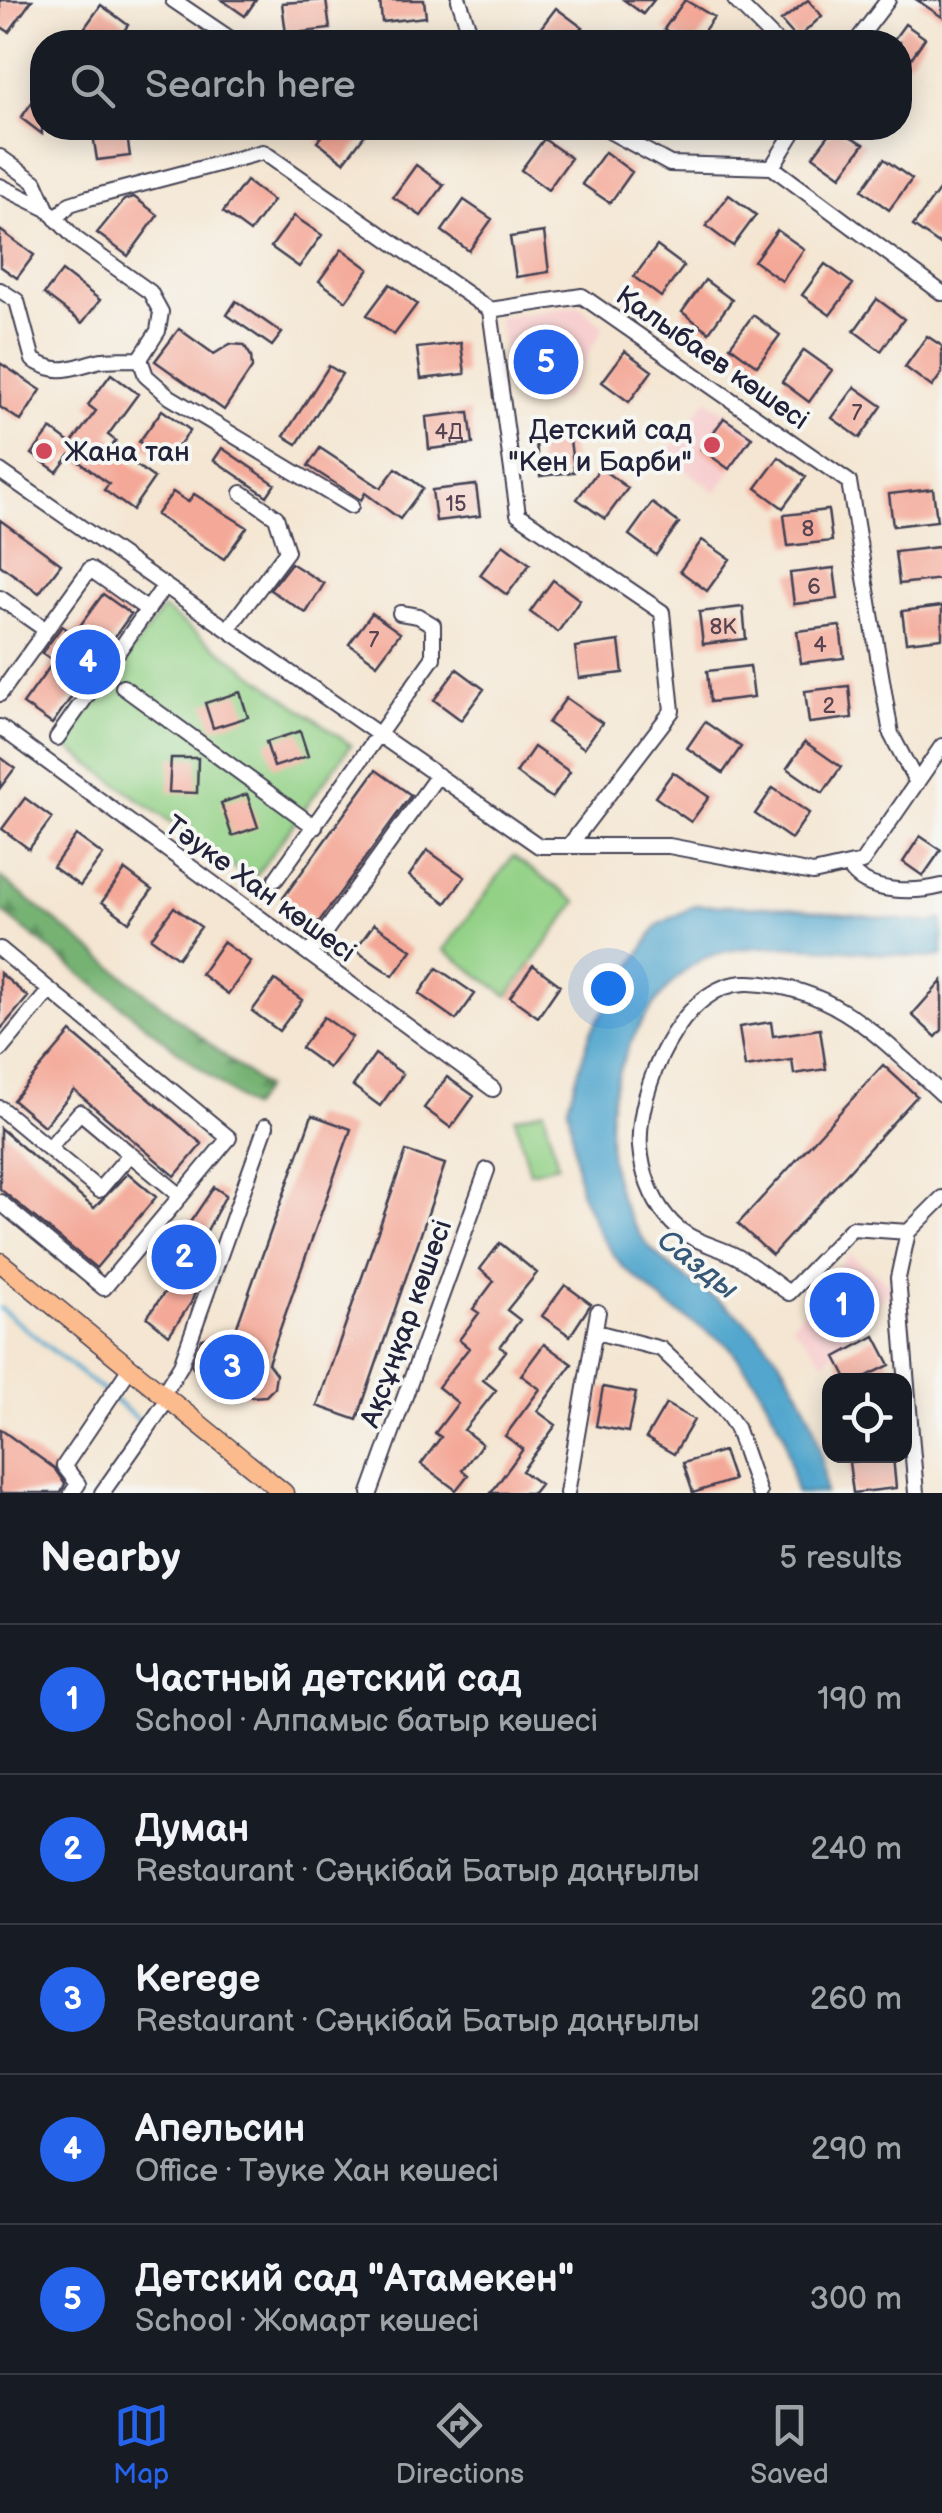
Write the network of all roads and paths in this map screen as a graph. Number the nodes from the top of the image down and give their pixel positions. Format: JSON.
{"nodes":[{"id":1,"x":173,"y":0,"type":"edge"},
{"id":2,"x":459,"y":0,"type":"edge"},
{"id":3,"x":735,"y":0,"type":"edge"},
{"id":4,"x":888,"y":0,"type":"edge"},
{"id":5,"x":218,"y":30,"type":"edge"},
{"id":6,"x":469,"y":30,"type":"edge"},
{"id":7,"x":765,"y":30,"type":"edge"},
{"id":8,"x":865,"y":30,"type":"edge"},
{"id":9,"x":626,"y":140,"type":"edge"},
{"id":10,"x":789,"y":140,"type":"edge"},
{"id":11,"x":0,"y":157,"type":"edge"},
{"id":12,"x":772,"y":167,"type":"junction"},
{"id":13,"x":0,"y":186,"type":"edge"},
{"id":14,"x":52,"y":214,"type":"junction"},
{"id":15,"x":0,"y":290,"type":"edge"},
{"id":16,"x":942,"y":293,"type":"edge"},
{"id":17,"x":490,"y":310,"type":"junction"},
{"id":18,"x":140,"y":360,"type":"junction"},
{"id":19,"x":0,"y":470,"type":"edge"},
{"id":20,"x":242,"y":493,"type":"dead end"},
{"id":21,"x":351,"y":506,"type":"dead end"},
{"id":22,"x":165,"y":586,"type":"junction"},
{"id":23,"x":0,"y":598,"type":"edge"},
{"id":24,"x":148,"y":610,"type":"junction"},
{"id":25,"x":400,"y":614,"type":"dead end"},
{"id":26,"x":228,"y":629,"type":"junction"},
{"id":27,"x":46,"y":630,"type":"junction"},
{"id":28,"x":123,"y":687,"type":"dead end"},
{"id":29,"x":0,"y":694,"type":"edge"},
{"id":30,"x":0,"y":727,"type":"edge"},
{"id":31,"x":381,"y":736,"type":"junction"},
{"id":32,"x":57,"y":738,"type":"dead end"},
{"id":33,"x":942,"y":746,"type":"edge"},
{"id":34,"x":438,"y":775,"type":"junction"},
{"id":35,"x":916,"y":783,"type":"junction"},
{"id":36,"x":315,"y":827,"type":"junction"},
{"id":37,"x":569,"y":846,"type":"junction"},
{"id":38,"x":856,"y":865,"type":"junction"},
{"id":39,"x":276,"y":880,"type":"dead end"},
{"id":40,"x":942,"y":886,"type":"edge"},
{"id":41,"x":0,"y":948,"type":"edge"},
{"id":42,"x":309,"y":954,"type":"junction"},
{"id":43,"x":50,"y":990,"type":"junction"},
{"id":44,"x":0,"y":1050,"type":"edge"},
{"id":45,"x":492,"y":1089,"type":"dead end"},
{"id":46,"x":942,"y":1094,"type":"edge"},
{"id":47,"x":0,"y":1108,"type":"edge"},
{"id":48,"x":266,"y":1126,"type":"dead end"},
{"id":49,"x":49,"y":1148,"type":"junction"},
{"id":50,"x":130,"y":1154,"type":"junction"},
{"id":51,"x":487,"y":1170,"type":"dead end"},
{"id":52,"x":180,"y":1196,"type":"junction"},
{"id":53,"x":942,"y":1198,"type":"edge"},
{"id":54,"x":0,"y":1202,"type":"edge"},
{"id":55,"x":908,"y":1232,"type":"junction"},
{"id":56,"x":0,"y":1262,"type":"edge"},
{"id":57,"x":598,"y":1312,"type":"dead end"},
{"id":58,"x":596,"y":1332,"type":"junction"},
{"id":59,"x":130,"y":1368,"type":"junction"},
{"id":60,"x":165,"y":1396,"type":"junction"},
{"id":61,"x":72,"y":1493,"type":"edge"},
{"id":62,"x":102,"y":1493,"type":"edge"},
{"id":63,"x":284,"y":1493,"type":"edge"},
{"id":64,"x":370,"y":1493,"type":"edge"},
{"id":65,"x":566,"y":1493,"type":"edge"},
{"id":66,"x":759,"y":1493,"type":"edge"},
{"id":67,"x":916,"y":1493,"type":"edge"}],
"edges":[{"from":1,"to":5,"type":"street"},
{"from":2,"to":6,"type":"street"},
{"from":3,"to":7,"type":"street"},
{"from":4,"to":8,"type":"street"},
{"from":9,"to":12,"type":"street"},
{"from":10,"to":12,"type":"street"},
{"from":11,"to":14,"type":"street"},
{"from":12,"to":16,"type":"street"},
{"from":13,"to":14,"type":"street"},
{"from":14,"to":17,"type":"street"},
{"from":14,"to":18,"type":"street"},
{"from":15,"to":18,"type":"street"},
{"from":17,"to":35,"type":"street","name":"Қалыбаев көшесі"},
{"from":17,"to":37,"type":"street"},
{"from":18,"to":21,"type":"street"},
{"from":19,"to":22,"type":"street"},
{"from":20,"to":26,"type":"street"},
{"from":22,"to":24,"type":"street"},
{"from":22,"to":26,"type":"street"},
{"from":23,"to":27,"type":"street"},
{"from":24,"to":27,"type":"street"},
{"from":24,"to":32,"type":"street"},
{"from":25,"to":31,"type":"street"},
{"from":26,"to":31,"type":"street"},
{"from":27,"to":29,"type":"street"},
{"from":28,"to":36,"type":"street"},
{"from":30,"to":42,"type":"street","name":"Тәуке Хан көшесі"},
{"from":31,"to":34,"type":"street"},
{"from":31,"to":36,"type":"street"},
{"from":33,"to":35,"type":"street"},
{"from":34,"to":37,"type":"street"},
{"from":34,"to":42,"type":"street"},
{"from":35,"to":38,"type":"street"},
{"from":36,"to":39,"type":"street"},
{"from":37,"to":38,"type":"street"},
{"from":38,"to":40,"type":"street"},
{"from":41,"to":43,"type":"street"},
{"from":42,"to":45,"type":"street","name":"Тәуке Хан көшесі"},
{"from":43,"to":44,"type":"street"},
{"from":43,"to":52,"type":"street"},
{"from":46,"to":55,"type":"street"},
{"from":47,"to":49,"type":"street"},
{"from":48,"to":60,"type":"street"},
{"from":49,"to":50,"type":"street"},
{"from":49,"to":50,"type":"street"},
{"from":50,"to":52,"type":"street"},
{"from":51,"to":64,"type":"street","name":"Ақсұңқар көшесі"},
{"from":52,"to":54,"type":"street"},
{"from":53,"to":55,"type":"street"},
{"from":55,"to":67,"type":"street"},
{"from":56,"to":59,"type":"main road"},
{"from":57,"to":58,"type":"street"},
{"from":58,"to":65,"type":"street"},
{"from":58,"to":66,"type":"street"},
{"from":59,"to":60,"type":"main road"},
{"from":59,"to":61,"type":"street"},
{"from":60,"to":62,"type":"street"},
{"from":60,"to":63,"type":"main road"}]}
